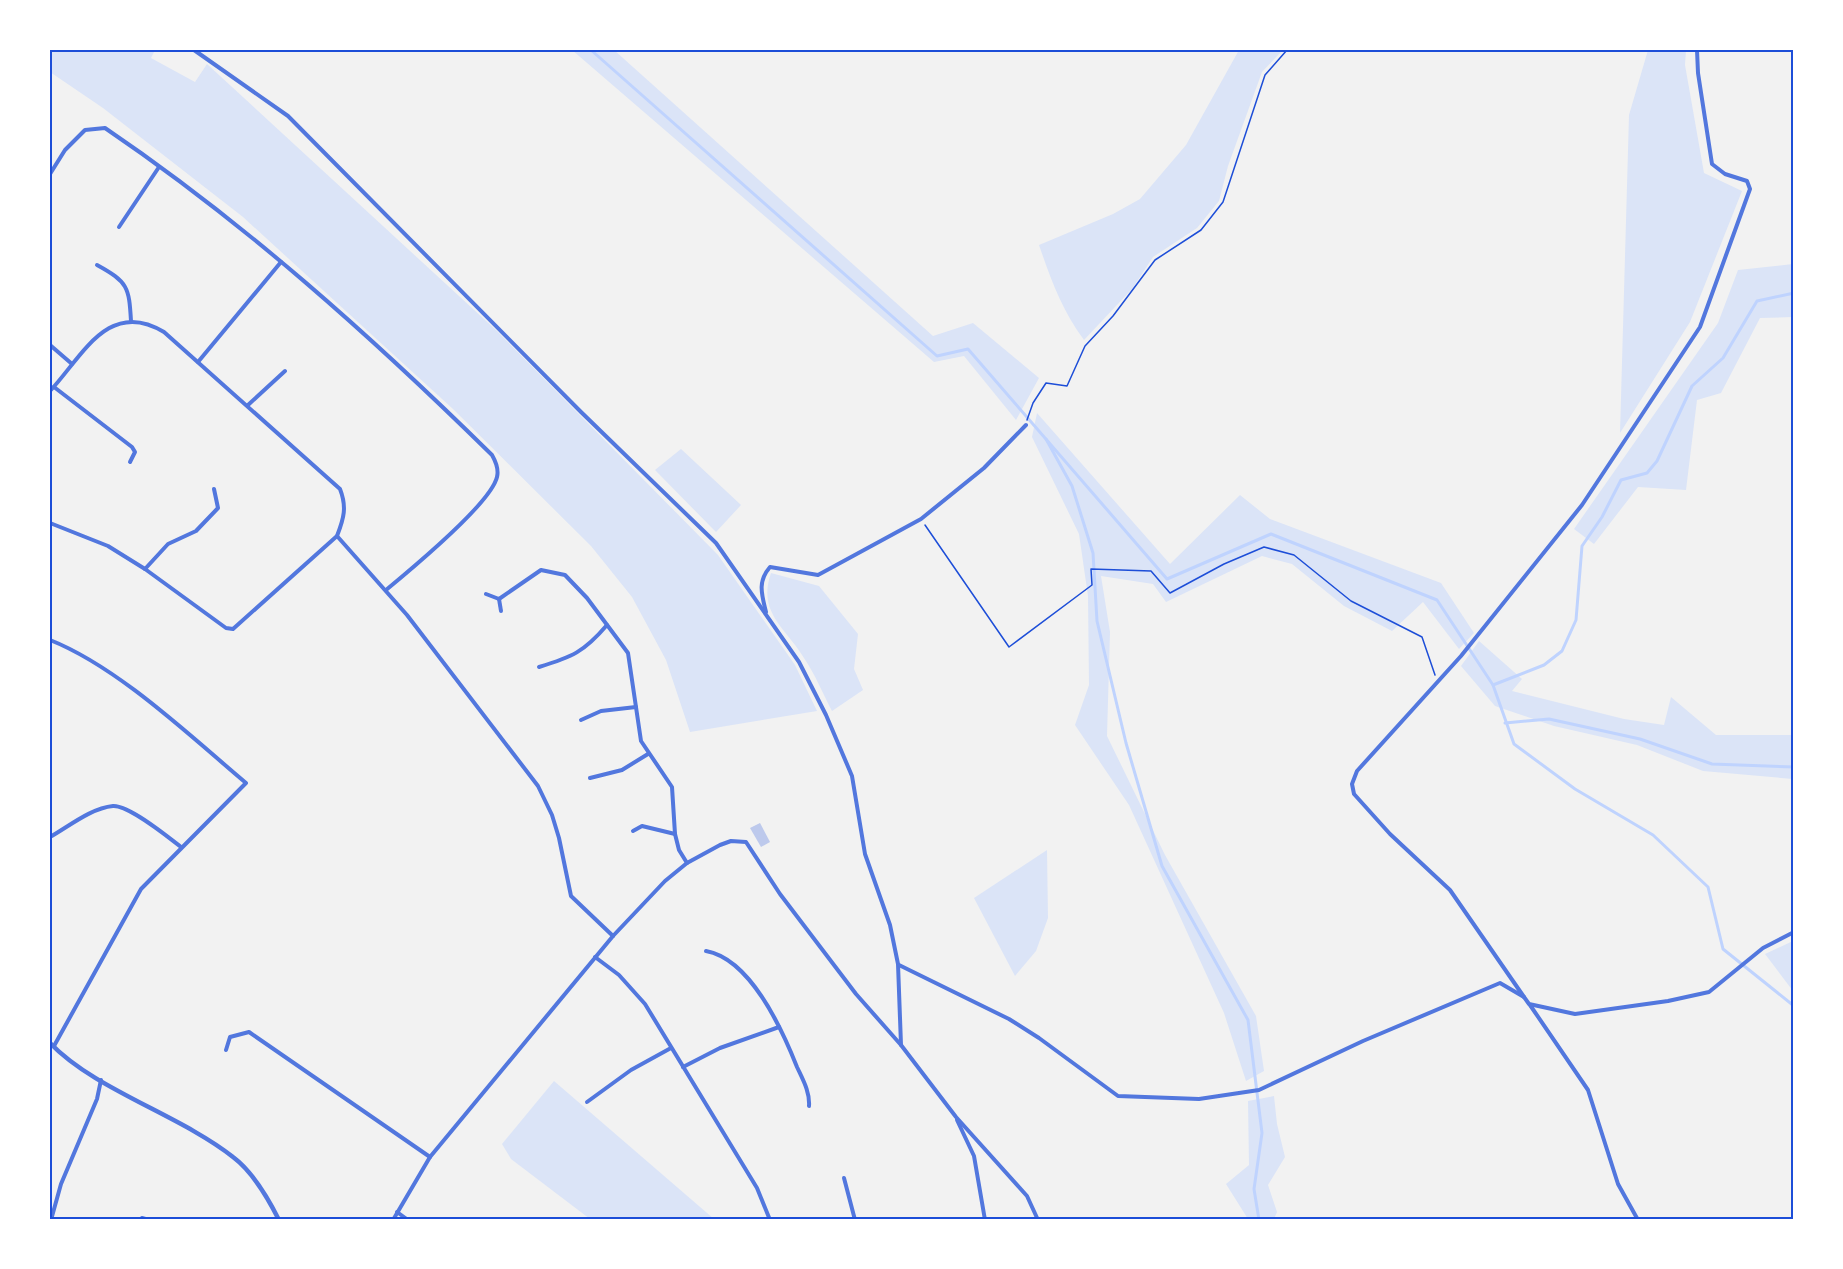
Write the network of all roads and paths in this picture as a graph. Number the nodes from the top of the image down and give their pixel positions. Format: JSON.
{"nodes":[{"id":1,"x":194,"y":50,"type":"edge"},
{"id":2,"x":1287,"y":50,"type":"edge"},
{"id":3,"x":1697,"y":50,"type":"edge"},
{"id":4,"x":159,"y":167,"type":"junction"},
{"id":5,"x":50,"y":174,"type":"edge"},
{"id":6,"x":119,"y":227,"type":"dead end"},
{"id":7,"x":281,"y":262,"type":"junction"},
{"id":8,"x":97,"y":265,"type":"dead end"},
{"id":9,"x":131,"y":321,"type":"junction"},
{"id":10,"x":50,"y":345,"type":"edge"},
{"id":11,"x":198,"y":362,"type":"junction"},
{"id":12,"x":72,"y":364,"type":"junction"},
{"id":13,"x":285,"y":371,"type":"dead end"},
{"id":14,"x":54,"y":387,"type":"junction"},
{"id":15,"x":50,"y":391,"type":"edge"},
{"id":16,"x":248,"y":405,"type":"junction"},
{"id":17,"x":1026,"y":425,"type":"joint"},
{"id":18,"x":129,"y":462,"type":"dead end"},
{"id":19,"x":214,"y":489,"type":"dead end"},
{"id":20,"x":921,"y":519,"type":"junction"},
{"id":21,"x":50,"y":523,"type":"edge"},
{"id":22,"x":337,"y":536,"type":"junction"},
{"id":23,"x":145,"y":569,"type":"junction"},
{"id":24,"x":386,"y":590,"type":"junction"},
{"id":25,"x":486,"y":594,"type":"dead end"},
{"id":26,"x":499,"y":599,"type":"junction"},
{"id":27,"x":501,"y":611,"type":"dead end"},
{"id":28,"x":767,"y":616,"type":"junction"},
{"id":29,"x":607,"y":624,"type":"junction"},
{"id":30,"x":50,"y":640,"type":"edge"},
{"id":31,"x":538,"y":667,"type":"dead end"},
{"id":32,"x":1438,"y":684,"type":"junction"},
{"id":33,"x":636,"y":707,"type":"junction"},
{"id":34,"x":580,"y":720,"type":"dead end"},
{"id":35,"x":648,"y":754,"type":"junction"},
{"id":36,"x":590,"y":778,"type":"dead end"},
{"id":37,"x":633,"y":831,"type":"dead end"},
{"id":38,"x":675,"y":834,"type":"junction"},
{"id":39,"x":50,"y":837,"type":"edge"},
{"id":40,"x":181,"y":847,"type":"junction"},
{"id":41,"x":687,"y":863,"type":"junction"},
{"id":42,"x":1794,"y":932,"type":"edge"},
{"id":43,"x":613,"y":936,"type":"junction"},
{"id":44,"x":706,"y":951,"type":"dead end"},
{"id":45,"x":596,"y":957,"type":"junction"},
{"id":46,"x":898,"y":964,"type":"junction"},
{"id":47,"x":1507,"y":973,"type":"junction"},
{"id":48,"x":1500,"y":983,"type":"junction"},
{"id":49,"x":1524,"y":997,"type":"junction"},
{"id":50,"x":1529,"y":1004,"type":"junction"},
{"id":51,"x":779,"y":1027,"type":"junction"},
{"id":52,"x":51,"y":1045,"type":"edge"},
{"id":53,"x":901,"y":1045,"type":"junction"},
{"id":54,"x":671,"y":1047,"type":"junction"},
{"id":55,"x":226,"y":1050,"type":"dead end"},
{"id":56,"x":683,"y":1067,"type":"junction"},
{"id":57,"x":101,"y":1079,"type":"junction"},
{"id":58,"x":587,"y":1102,"type":"dead end"},
{"id":59,"x":809,"y":1106,"type":"dead end"},
{"id":60,"x":956,"y":1117,"type":"junction"},
{"id":61,"x":430,"y":1157,"type":"junction"},
{"id":62,"x":844,"y":1178,"type":"dead end"},
{"id":63,"x":397,"y":1212,"type":"junction"},
{"id":64,"x":142,"y":1218,"type":"dead end"},
{"id":65,"x":51,"y":1220,"type":"edge"},
{"id":66,"x":149,"y":1220,"type":"edge"},
{"id":67,"x":279,"y":1220,"type":"edge"},
{"id":68,"x":393,"y":1220,"type":"edge"},
{"id":69,"x":408,"y":1220,"type":"edge"},
{"id":70,"x":770,"y":1220,"type":"edge"},
{"id":71,"x":855,"y":1220,"type":"edge"},
{"id":72,"x":985,"y":1220,"type":"edge"},
{"id":73,"x":1038,"y":1220,"type":"edge"},
{"id":74,"x":1638,"y":1220,"type":"edge"}],
"edges":[{"from":1,"to":28,"type":"street"},
{"from":2,"to":17,"type":"path"},
{"from":3,"to":32,"type":"street"},
{"from":4,"to":5,"type":"street"},
{"from":4,"to":6,"type":"street"},
{"from":4,"to":7,"type":"street"},
{"from":7,"to":11,"type":"street"},
{"from":7,"to":24,"type":"street"},
{"from":8,"to":9,"type":"street"},
{"from":9,"to":11,"type":"street"},
{"from":9,"to":12,"type":"street"},
{"from":10,"to":12,"type":"street"},
{"from":11,"to":16,"type":"street"},
{"from":12,"to":14,"type":"street"},
{"from":13,"to":16,"type":"street"},
{"from":14,"to":15,"type":"street"},
{"from":14,"to":18,"type":"street"},
{"from":16,"to":22,"type":"street"},
{"from":17,"to":20,"type":"street"},
{"from":19,"to":23,"type":"street"},
{"from":20,"to":28,"type":"street"},
{"from":20,"to":32,"type":"path"},
{"from":21,"to":23,"type":"street"},
{"from":22,"to":23,"type":"street"},
{"from":22,"to":24,"type":"street"},
{"from":24,"to":43,"type":"street"},
{"from":25,"to":26,"type":"street"},
{"from":26,"to":27,"type":"street"},
{"from":26,"to":29,"type":"street"},
{"from":28,"to":46,"type":"street"},
{"from":29,"to":31,"type":"street"},
{"from":29,"to":33,"type":"street"},
{"from":30,"to":40,"type":"street"},
{"from":32,"to":47,"type":"street"},
{"from":33,"to":34,"type":"street"},
{"from":33,"to":35,"type":"street"},
{"from":35,"to":36,"type":"street"},
{"from":35,"to":38,"type":"street"},
{"from":37,"to":38,"type":"street"},
{"from":38,"to":41,"type":"street"},
{"from":39,"to":40,"type":"street"},
{"from":40,"to":52,"type":"street"},
{"from":41,"to":43,"type":"street"},
{"from":41,"to":53,"type":"street"},
{"from":42,"to":50,"type":"street"},
{"from":43,"to":45,"type":"street"},
{"from":44,"to":51,"type":"street"},
{"from":45,"to":54,"type":"street"},
{"from":45,"to":61,"type":"street"},
{"from":46,"to":48,"type":"street"},
{"from":46,"to":53,"type":"street"},
{"from":47,"to":48,"type":"street"},
{"from":47,"to":49,"type":"street"},
{"from":48,"to":49,"type":"street"},
{"from":49,"to":50,"type":"street"},
{"from":50,"to":74,"type":"street"},
{"from":51,"to":56,"type":"street"},
{"from":51,"to":59,"type":"street"},
{"from":52,"to":57,"type":"street"},
{"from":53,"to":60,"type":"street"},
{"from":54,"to":56,"type":"street"},
{"from":54,"to":58,"type":"street"},
{"from":55,"to":61,"type":"street"},
{"from":56,"to":70,"type":"street"},
{"from":57,"to":65,"type":"street"},
{"from":57,"to":67,"type":"street"},
{"from":60,"to":72,"type":"street"},
{"from":60,"to":73,"type":"street"},
{"from":61,"to":63,"type":"street"},
{"from":62,"to":71,"type":"street"},
{"from":63,"to":68,"type":"street"},
{"from":63,"to":69,"type":"street"},
{"from":64,"to":66,"type":"street"}]}
